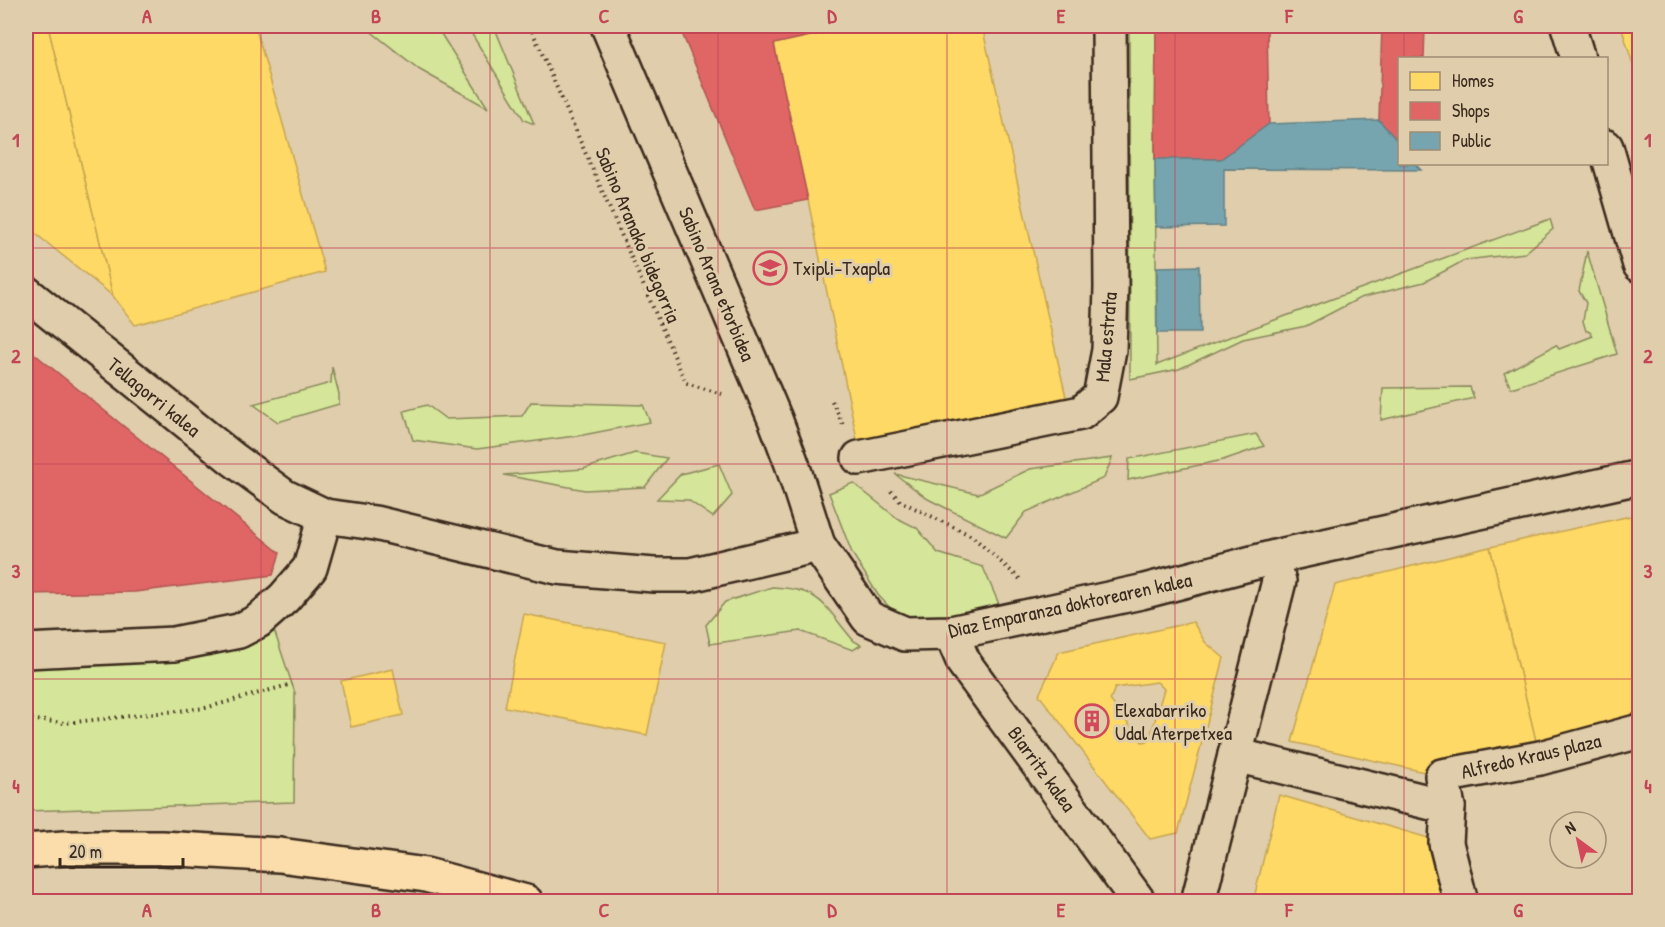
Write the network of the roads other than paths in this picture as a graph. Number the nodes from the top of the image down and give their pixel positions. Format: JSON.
{"nodes":[{"id":1,"x":608,"y":26,"type":"edge"},
{"id":2,"x":1109,"y":26,"type":"edge"},
{"id":3,"x":1568,"y":26,"type":"edge"},
{"id":4,"x":1578,"y":57,"type":"edge"},
{"id":5,"x":1608,"y":154,"type":"edge"},
{"id":6,"x":1640,"y":265,"type":"edge"},
{"id":7,"x":26,"y":293,"type":"edge"},
{"id":8,"x":859,"y":458,"type":"road end"},
{"id":9,"x":1640,"y":477,"type":"edge"},
{"id":10,"x":325,"y":516,"type":"junction"},
{"id":11,"x":818,"y":545,"type":"junction"},
{"id":12,"x":1279,"y":581,"type":"dead end"},
{"id":13,"x":951,"y":633,"type":"junction"},
{"id":14,"x":26,"y":651,"type":"edge"},
{"id":15,"x":1640,"y":730,"type":"edge"},
{"id":16,"x":1235,"y":755,"type":"junction"},
{"id":17,"x":1448,"y":807,"type":"junction"},
{"id":18,"x":26,"y":851,"type":"edge"},
{"id":19,"x":526,"y":902,"type":"edge"},
{"id":20,"x":1139,"y":902,"type":"edge"},
{"id":21,"x":1198,"y":902,"type":"edge"},
{"id":22,"x":1461,"y":902,"type":"edge"}],
"edges":[{"from":1,"to":11,"type":"street","name":"Sabino Arana etorbidea"},
{"from":2,"to":8,"type":"street","name":"Mala estrata"},
{"from":3,"to":4,"type":"street"},
{"from":5,"to":6,"type":"street"},
{"from":7,"to":10,"type":"street","name":"Tellagorri kalea"},
{"from":9,"to":13,"type":"street","name":"Diaz Emparanza doktorearen kalea"},
{"from":10,"to":11,"type":"street"},
{"from":10,"to":14,"type":"street"},
{"from":11,"to":13,"type":"street","name":"Diaz Emparanza doktorearen kalea"},
{"from":12,"to":16,"type":"street"},
{"from":13,"to":20,"type":"street","name":"Biarritz kalea"},
{"from":15,"to":17,"type":"street","name":"Alfredo Kraus plaza"},
{"from":16,"to":17,"type":"street"},
{"from":16,"to":21,"type":"street"},
{"from":17,"to":22,"type":"street","name":"Alfredo Kraus plaza"},
{"from":18,"to":19,"type":"highway"}]}
